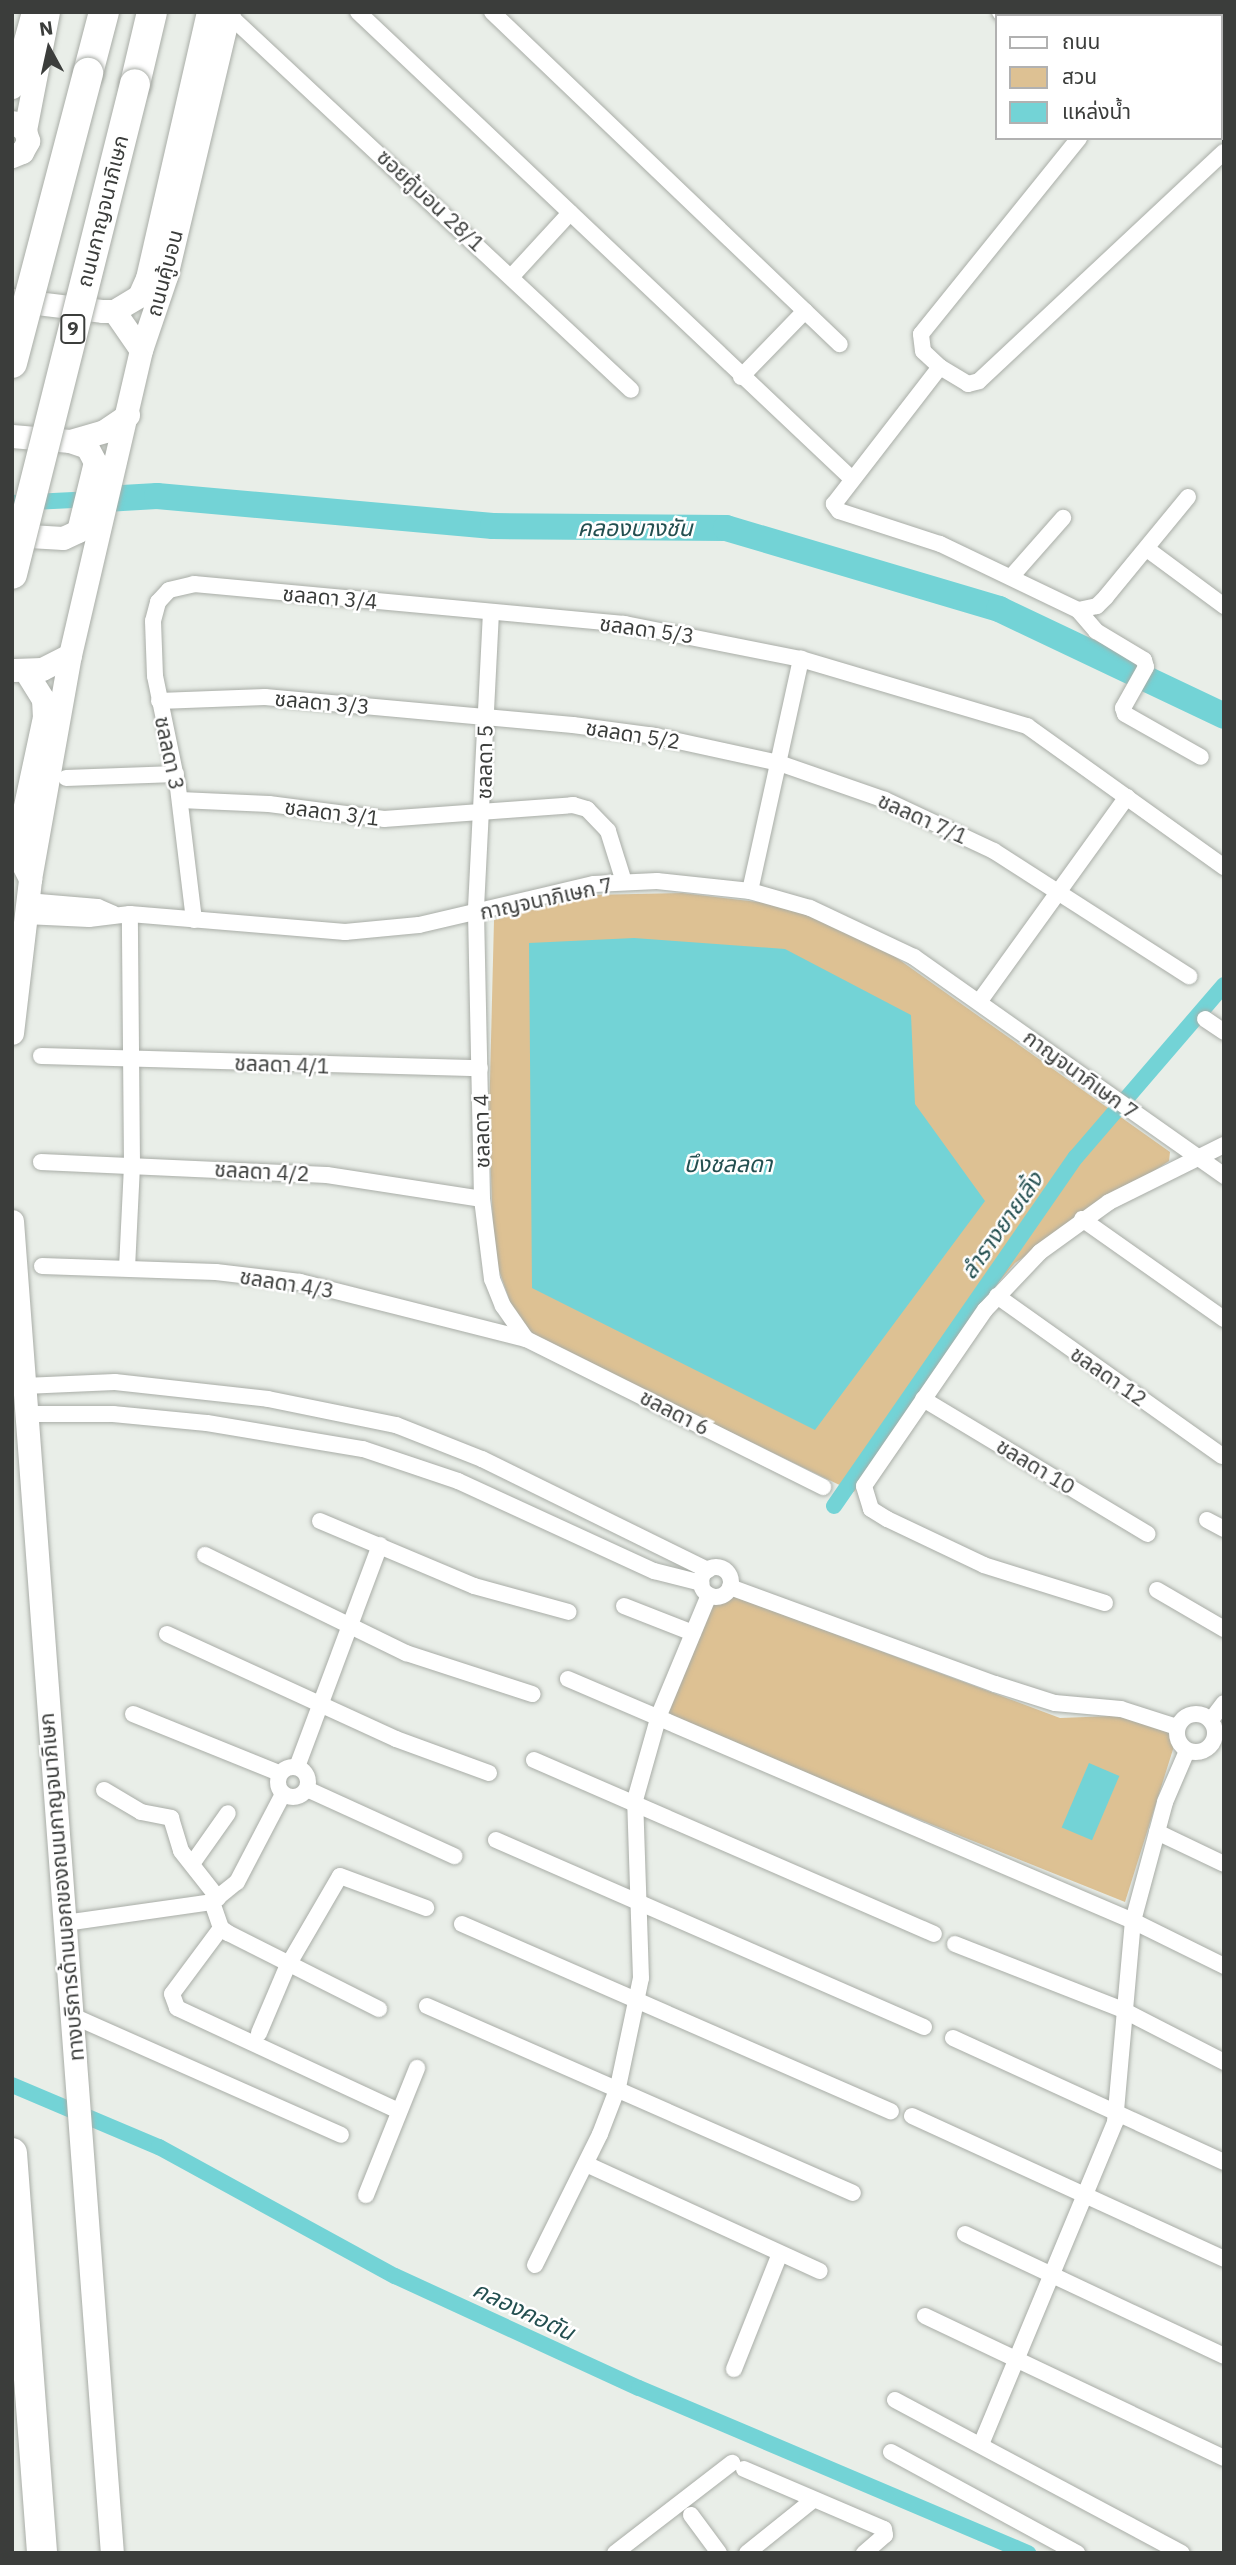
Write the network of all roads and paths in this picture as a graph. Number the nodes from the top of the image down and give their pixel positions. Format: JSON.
{"nodes":[{"id":1,"x":33,"y":12,"type":"edge"},
{"id":2,"x":48,"y":12,"type":"edge"},
{"id":3,"x":104,"y":12,"type":"edge"},
{"id":4,"x":152,"y":12,"type":"edge"},
{"id":5,"x":358,"y":12,"type":"edge"},
{"id":6,"x":492,"y":12,"type":"edge"},
{"id":7,"x":222,"y":13,"type":"edge"},
{"id":8,"x":12,"y":87,"type":"edge"},
{"id":9,"x":19,"y":126,"type":"edge"},
{"id":10,"x":1077,"y":140,"type":"edge"},
{"id":11,"x":1224,"y":152,"type":"edge"},
{"id":12,"x":14,"y":160,"type":"edge"},
{"id":13,"x":570,"y":213,"type":"junction"},
{"id":14,"x":512,"y":276,"type":"junction"},
{"id":15,"x":12,"y":300,"type":"edge"},
{"id":16,"x":114,"y":310,"type":"junction"},
{"id":17,"x":805,"y":311,"type":"junction"},
{"id":18,"x":840,"y":344,"type":"dead end"},
{"id":19,"x":141,"y":350,"type":"junction"},
{"id":20,"x":12,"y":363,"type":"edge"},
{"id":21,"x":940,"y":367,"type":"junction"},
{"id":22,"x":741,"y":377,"type":"junction"},
{"id":23,"x":631,"y":390,"type":"dead end"},
{"id":24,"x":128,"y":415,"type":"junction"},
{"id":25,"x":12,"y":436,"type":"edge"},
{"id":26,"x":70,"y":441,"type":"junction"},
{"id":27,"x":104,"y":473,"type":"junction"},
{"id":28,"x":851,"y":478,"type":"junction"},
{"id":29,"x":1188,"y":497,"type":"dead end"},
{"id":30,"x":1063,"y":518,"type":"dead end"},
{"id":31,"x":92,"y":519,"type":"junction"},
{"id":32,"x":12,"y":535,"type":"edge"},
{"id":33,"x":41,"y":539,"type":"junction"},
{"id":34,"x":1147,"y":550,"type":"junction"},
{"id":35,"x":12,"y":573,"type":"edge"},
{"id":36,"x":1011,"y":577,"type":"junction"},
{"id":37,"x":84,"y":588,"type":"junction"},
{"id":38,"x":169,"y":590,"type":"joint"},
{"id":39,"x":1224,"y":606,"type":"edge"},
{"id":40,"x":1078,"y":610,"type":"junction"},
{"id":41,"x":491,"y":612,"type":"junction"},
{"id":42,"x":70,"y":655,"type":"junction"},
{"id":43,"x":801,"y":659,"type":"junction"},
{"id":44,"x":19,"y":671,"type":"edge"},
{"id":45,"x":159,"y":701,"type":"junction"},
{"id":46,"x":485,"y":718,"type":"junction"},
{"id":47,"x":1201,"y":757,"type":"dead end"},
{"id":48,"x":779,"y":763,"type":"junction"},
{"id":49,"x":176,"y":774,"type":"junction"},
{"id":50,"x":66,"y":778,"type":"dead end"},
{"id":51,"x":1127,"y":797,"type":"junction"},
{"id":52,"x":180,"y":800,"type":"junction"},
{"id":53,"x":483,"y":815,"type":"junction"},
{"id":54,"x":1224,"y":867,"type":"edge"},
{"id":55,"x":624,"y":882,"type":"junction"},
{"id":56,"x":1060,"y":890,"type":"junction"},
{"id":57,"x":750,"y":891,"type":"junction"},
{"id":58,"x":27,"y":899,"type":"junction"},
{"id":59,"x":476,"y":912,"type":"junction"},
{"id":60,"x":122,"y":914,"type":"junction"},
{"id":61,"x":194,"y":920,"type":"junction"},
{"id":62,"x":1189,"y":976,"type":"dead end"},
{"id":63,"x":979,"y":1002,"type":"junction"},
{"id":64,"x":1205,"y":1019,"type":"dead end"},
{"id":65,"x":1224,"y":1032,"type":"edge"},
{"id":66,"x":12,"y":1033,"type":"edge"},
{"id":67,"x":41,"y":1056,"type":"dead end"},
{"id":68,"x":132,"y":1059,"type":"junction"},
{"id":69,"x":480,"y":1068,"type":"junction"},
{"id":70,"x":1224,"y":1145,"type":"edge"},
{"id":71,"x":1197,"y":1157,"type":"junction"},
{"id":72,"x":41,"y":1162,"type":"dead end"},
{"id":73,"x":132,"y":1165,"type":"junction"},
{"id":74,"x":1224,"y":1176,"type":"edge"},
{"id":75,"x":482,"y":1199,"type":"junction"},
{"id":76,"x":1082,"y":1219,"type":"junction"},
{"id":77,"x":12,"y":1221,"type":"edge"},
{"id":78,"x":42,"y":1266,"type":"dead end"},
{"id":79,"x":127,"y":1268,"type":"junction"},
{"id":80,"x":997,"y":1296,"type":"junction"},
{"id":81,"x":503,"y":1306,"type":"junction"},
{"id":82,"x":1224,"y":1318,"type":"edge"},
{"id":83,"x":481,"y":1327,"type":"junction"},
{"id":84,"x":526,"y":1339,"type":"junction"},
{"id":85,"x":24,"y":1385,"type":"junction"},
{"id":86,"x":923,"y":1399,"type":"junction"},
{"id":87,"x":26,"y":1414,"type":"junction"},
{"id":88,"x":1222,"y":1456,"type":"edge"},
{"id":89,"x":822,"y":1487,"type":"dead end"},
{"id":90,"x":1207,"y":1520,"type":"dead end"},
{"id":91,"x":320,"y":1521,"type":"dead end"},
{"id":92,"x":1224,"y":1529,"type":"edge"},
{"id":93,"x":1148,"y":1534,"type":"dead end"},
{"id":94,"x":380,"y":1545,"type":"junction"},
{"id":95,"x":205,"y":1555,"type":"dead end"},
{"id":96,"x":706,"y":1583,"type":"junction"},
{"id":97,"x":730,"y":1587,"type":"junction"},
{"id":98,"x":1157,"y":1590,"type":"dead end"},
{"id":99,"x":1105,"y":1603,"type":"dead end"},
{"id":100,"x":624,"y":1606,"type":"dead end"},
{"id":101,"x":569,"y":1612,"type":"dead end"},
{"id":102,"x":350,"y":1623,"type":"junction"},
{"id":103,"x":1224,"y":1629,"type":"edge"},
{"id":104,"x":693,"y":1633,"type":"junction"},
{"id":105,"x":167,"y":1634,"type":"dead end"},
{"id":106,"x":568,"y":1679,"type":"dead end"},
{"id":107,"x":532,"y":1694,"type":"dead end"},
{"id":108,"x":320,"y":1703,"type":"junction"},
{"id":109,"x":1224,"y":1703,"type":"edge"},
{"id":110,"x":133,"y":1714,"type":"dead end"},
{"id":111,"x":659,"y":1716,"type":"junction"},
{"id":112,"x":1211,"y":1720,"type":"junction"},
{"id":113,"x":1177,"y":1727,"type":"junction"},
{"id":114,"x":1186,"y":1751,"type":"junction"},
{"id":115,"x":534,"y":1760,"type":"dead end"},
{"id":116,"x":297,"y":1767,"type":"junction"},
{"id":117,"x":279,"y":1773,"type":"junction"},
{"id":118,"x":489,"y":1773,"type":"dead end"},
{"id":119,"x":307,"y":1789,"type":"junction"},
{"id":120,"x":104,"y":1790,"type":"dead end"},
{"id":121,"x":284,"y":1794,"type":"junction"},
{"id":122,"x":635,"y":1800,"type":"junction"},
{"id":123,"x":228,"y":1813,"type":"dead end"},
{"id":124,"x":1157,"y":1832,"type":"junction"},
{"id":125,"x":496,"y":1839,"type":"dead end"},
{"id":126,"x":454,"y":1856,"type":"dead end"},
{"id":127,"x":192,"y":1864,"type":"junction"},
{"id":128,"x":1224,"y":1864,"type":"edge"},
{"id":129,"x":215,"y":1900,"type":"junction"},
{"id":130,"x":638,"y":1903,"type":"junction"},
{"id":131,"x":426,"y":1908,"type":"dead end"},
{"id":132,"x":1133,"y":1921,"type":"junction"},
{"id":133,"x":65,"y":1923,"type":"junction"},
{"id":134,"x":462,"y":1924,"type":"dead end"},
{"id":135,"x":221,"y":1928,"type":"junction"},
{"id":136,"x":934,"y":1934,"type":"dead end"},
{"id":137,"x":955,"y":1944,"type":"dead end"},
{"id":138,"x":1224,"y":1966,"type":"edge"},
{"id":139,"x":287,"y":1967,"type":"junction"},
{"id":140,"x":638,"y":1999,"type":"junction"},
{"id":141,"x":427,"y":2006,"type":"dead end"},
{"id":142,"x":379,"y":2009,"type":"dead end"},
{"id":143,"x":1123,"y":2010,"type":"junction"},
{"id":144,"x":73,"y":2016,"type":"junction"},
{"id":145,"x":923,"y":2026,"type":"dead end"},
{"id":146,"x":259,"y":2033,"type":"dead end"},
{"id":147,"x":953,"y":2038,"type":"dead end"},
{"id":148,"x":1224,"y":2062,"type":"edge"},
{"id":149,"x":417,"y":2068,"type":"dead end"},
{"id":150,"x":618,"y":2087,"type":"junction"},
{"id":151,"x":399,"y":2110,"type":"junction"},
{"id":152,"x":891,"y":2111,"type":"dead end"},
{"id":153,"x":1117,"y":2112,"type":"junction"},
{"id":154,"x":912,"y":2116,"type":"dead end"},
{"id":155,"x":341,"y":2135,"type":"dead end"},
{"id":156,"x":12,"y":2153,"type":"edge"},
{"id":157,"x":1224,"y":2162,"type":"edge"},
{"id":158,"x":586,"y":2164,"type":"junction"},
{"id":159,"x":1082,"y":2191,"type":"junction"},
{"id":160,"x":853,"y":2193,"type":"dead end"},
{"id":161,"x":366,"y":2195,"type":"dead end"},
{"id":162,"x":965,"y":2234,"type":"dead end"},
{"id":163,"x":779,"y":2256,"type":"junction"},
{"id":164,"x":1224,"y":2259,"type":"edge"},
{"id":165,"x":535,"y":2265,"type":"dead end"},
{"id":166,"x":820,"y":2271,"type":"dead end"},
{"id":167,"x":1050,"y":2275,"type":"junction"},
{"id":168,"x":925,"y":2316,"type":"dead end"},
{"id":169,"x":1224,"y":2356,"type":"edge"},
{"id":170,"x":1014,"y":2357,"type":"junction"},
{"id":171,"x":734,"y":2369,"type":"dead end"},
{"id":172,"x":895,"y":2400,"type":"dead end"},
{"id":173,"x":982,"y":2442,"type":"junction"},
{"id":174,"x":891,"y":2452,"type":"dead end"},
{"id":175,"x":1224,"y":2458,"type":"edge"},
{"id":176,"x":812,"y":2501,"type":"junction"},
{"id":177,"x":691,"y":2515,"type":"dead end"},
{"id":178,"x":42,"y":2553,"type":"edge"},
{"id":179,"x":112,"y":2553,"type":"edge"},
{"id":180,"x":615,"y":2553,"type":"edge"},
{"id":181,"x":719,"y":2553,"type":"edge"},
{"id":182,"x":747,"y":2553,"type":"edge"},
{"id":183,"x":864,"y":2553,"type":"edge"},
{"id":184,"x":1077,"y":2553,"type":"edge"},
{"id":185,"x":1182,"y":2553,"type":"edge"}],
"edges":[{"from":1,"to":8,"type":"main road"},
{"from":2,"to":9,"type":"main road"},
{"from":3,"to":20,"type":"highway","bridge":true},
{"from":4,"to":35,"type":"highway","name":"ถนนกาญจนาภิเษก","number":"9","bridge":true},
{"from":5,"to":13,"type":"street"},
{"from":6,"to":17,"type":"street"},
{"from":7,"to":14,"type":"street","name":"ซอยคู้บอน 28/1"},
{"from":7,"to":16,"type":"main road","name":"ถนนคู้บอน"},
{"from":7,"to":19,"type":"main road","name":"ถนนคู้บอน"},
{"from":9,"to":12,"type":"main road"},
{"from":10,"to":21,"type":"street"},
{"from":11,"to":21,"type":"street"},
{"from":13,"to":14,"type":"street"},
{"from":13,"to":22,"type":"street"},
{"from":14,"to":23,"type":"street","name":"ซอยคู้บอน 28/1"},
{"from":15,"to":16,"type":"main road","name":"ถนนคู้บอน"},
{"from":16,"to":19,"type":"main road"},
{"from":17,"to":18,"type":"street"},
{"from":17,"to":22,"type":"street"},
{"from":19,"to":24,"type":"main road","name":"ถนนคู้บอน"},
{"from":21,"to":28,"type":"street"},
{"from":22,"to":28,"type":"street"},
{"from":24,"to":26,"type":"main road"},
{"from":24,"to":27,"type":"main road"},
{"from":25,"to":26,"type":"main road"},
{"from":26,"to":27,"type":"main road"},
{"from":27,"to":31,"type":"main road"},
{"from":28,"to":36,"type":"street"},
{"from":29,"to":34,"type":"street"},
{"from":30,"to":36,"type":"street"},
{"from":31,"to":33,"type":"main road"},
{"from":31,"to":37,"type":"main road"},
{"from":32,"to":33,"type":"main road"},
{"from":33,"to":37,"type":"main road"},
{"from":34,"to":39,"type":"street"},
{"from":34,"to":40,"type":"street"},
{"from":36,"to":40,"type":"street"},
{"from":37,"to":42,"type":"main road"},
{"from":38,"to":41,"type":"street","name":"ชลลดา 3/4"},
{"from":38,"to":45,"type":"street","name":"ชลลดา 3"},
{"from":40,"to":47,"type":"street"},
{"from":41,"to":43,"type":"street","name":"ชลลดา 5/3"},
{"from":41,"to":46,"type":"street","name":"ชลลดา 5"},
{"from":42,"to":44,"type":"main road"},
{"from":42,"to":58,"type":"main road"},
{"from":43,"to":48,"type":"street"},
{"from":43,"to":51,"type":"street","name":"ชลลดา 5/3"},
{"from":44,"to":58,"type":"main road"},
{"from":45,"to":46,"type":"street","name":"ชลลดา 3/3"},
{"from":45,"to":49,"type":"street","name":"ชลลดา 3"},
{"from":46,"to":48,"type":"street","name":"ชลลดา 5/2"},
{"from":46,"to":53,"type":"street","name":"ชลลดา 5"},
{"from":48,"to":56,"type":"street","name":"ชลลดา 7/1"},
{"from":48,"to":57,"type":"street"},
{"from":49,"to":50,"type":"street"},
{"from":49,"to":52,"type":"street","name":"ชลลดา 3"},
{"from":51,"to":54,"type":"street","name":"ชลลดา 5/3"},
{"from":51,"to":56,"type":"street"},
{"from":52,"to":53,"type":"street","name":"ชลลดา 3/1"},
{"from":52,"to":61,"type":"street","name":"ชลลดา 3"},
{"from":53,"to":55,"type":"street","name":"ชลลดา 3/1"},
{"from":53,"to":59,"type":"street","name":"ชลลดา 5"},
{"from":55,"to":57,"type":"street","name":"กาญจนาภิเษก 7"},
{"from":55,"to":59,"type":"street","name":"กาญจนาภิเษก 7"},
{"from":56,"to":62,"type":"street","name":"ชลลดา 7/1"},
{"from":56,"to":63,"type":"street"},
{"from":57,"to":63,"type":"street","name":"กาญจนาภิเษก 7"},
{"from":58,"to":60,"type":"street","name":"กาญจนาภิเษก 7"},
{"from":58,"to":66,"type":"main road"},
{"from":59,"to":61,"type":"street","name":"กาญจนาภิเษก 7"},
{"from":59,"to":69,"type":"street","name":"ชลลดา 4"},
{"from":60,"to":61,"type":"street","name":"กาญจนาภิเษก 7"},
{"from":60,"to":68,"type":"street"},
{"from":63,"to":71,"type":"street","name":"กาญจนาภิเษก 7"},
{"from":64,"to":65,"type":"street"},
{"from":67,"to":68,"type":"street","name":"ชลลดา 4/1"},
{"from":68,"to":69,"type":"street","name":"ชลลดา 4/1"},
{"from":68,"to":73,"type":"street"},
{"from":69,"to":75,"type":"street","name":"ชลลดา 4"},
{"from":70,"to":71,"type":"street"},
{"from":71,"to":74,"type":"street","name":"กาญจนาภิเษก 7"},
{"from":71,"to":76,"type":"street"},
{"from":72,"to":73,"type":"street","name":"ชลลดา 4/2"},
{"from":73,"to":75,"type":"street","name":"ชลลดา 4/2"},
{"from":73,"to":79,"type":"street"},
{"from":75,"to":81,"type":"street","name":"ชลลดา 4"},
{"from":76,"to":80,"type":"street"},
{"from":76,"to":82,"type":"street"},
{"from":77,"to":85,"type":"main road","name":"ทางบริการด้านนอกของถนนกาญจนาภิเษก"},
{"from":78,"to":79,"type":"street","name":"ชลลดา 4/3"},
{"from":79,"to":83,"type":"street","name":"ชลลดา 4/3"},
{"from":80,"to":86,"type":"street"},
{"from":80,"to":88,"type":"street","name":"ชลลดา 12"},
{"from":81,"to":83,"type":"street"},
{"from":81,"to":84,"type":"street","name":"ชลลดา 4"},
{"from":83,"to":84,"type":"street","name":"ชลลดา 4/3"},
{"from":84,"to":89,"type":"street","name":"ชลลดา 6"},
{"from":85,"to":87,"type":"main road","name":"ทางบริการด้านนอกของถนนกาญจนาภิเษก"},
{"from":85,"to":96,"type":"street"},
{"from":86,"to":93,"type":"street","name":"ชลลดา 10"},
{"from":86,"to":99,"type":"street"},
{"from":87,"to":96,"type":"street"},
{"from":87,"to":133,"type":"main road","name":"ทางบริการด้านนอกของถนนกาญจนาภิเษก"},
{"from":90,"to":92,"type":"street"},
{"from":91,"to":94,"type":"street"},
{"from":94,"to":101,"type":"street"},
{"from":94,"to":102,"type":"street"},
{"from":95,"to":102,"type":"street"},
{"from":96,"to":97,"type":"street"},
{"from":96,"to":97,"type":"street"},
{"from":96,"to":104,"type":"street"},
{"from":97,"to":113,"type":"street"},
{"from":98,"to":103,"type":"street"},
{"from":100,"to":104,"type":"street"},
{"from":102,"to":107,"type":"street"},
{"from":102,"to":108,"type":"street"},
{"from":104,"to":111,"type":"street"},
{"from":105,"to":108,"type":"street"},
{"from":106,"to":111,"type":"street"},
{"from":108,"to":116,"type":"street"},
{"from":108,"to":118,"type":"street"},
{"from":109,"to":112,"type":"street"},
{"from":110,"to":117,"type":"street"},
{"from":111,"to":122,"type":"street"},
{"from":111,"to":132,"type":"street"},
{"from":112,"to":113,"type":"street"},
{"from":112,"to":114,"type":"street"},
{"from":113,"to":114,"type":"street"},
{"from":114,"to":124,"type":"street"},
{"from":115,"to":122,"type":"street"},
{"from":116,"to":117,"type":"street"},
{"from":116,"to":119,"type":"street"},
{"from":117,"to":121,"type":"street"},
{"from":119,"to":121,"type":"street"},
{"from":119,"to":126,"type":"street"},
{"from":120,"to":127,"type":"street"},
{"from":121,"to":129,"type":"street"},
{"from":122,"to":130,"type":"street"},
{"from":122,"to":136,"type":"street"},
{"from":123,"to":127,"type":"street"},
{"from":124,"to":128,"type":"street"},
{"from":124,"to":132,"type":"street"},
{"from":125,"to":130,"type":"street"},
{"from":127,"to":129,"type":"street"},
{"from":129,"to":133,"type":"street"},
{"from":129,"to":135,"type":"street"},
{"from":130,"to":140,"type":"street"},
{"from":130,"to":145,"type":"street"},
{"from":131,"to":139,"type":"street"},
{"from":132,"to":138,"type":"street"},
{"from":132,"to":143,"type":"street"},
{"from":133,"to":144,"type":"main road","name":"ทางบริการด้านนอกของถนนกาญจนาภิเษก"},
{"from":134,"to":140,"type":"street"},
{"from":135,"to":139,"type":"street"},
{"from":135,"to":151,"type":"street"},
{"from":137,"to":143,"type":"street"},
{"from":139,"to":142,"type":"street"},
{"from":139,"to":146,"type":"street"},
{"from":140,"to":150,"type":"street"},
{"from":140,"to":152,"type":"street"},
{"from":141,"to":150,"type":"street"},
{"from":143,"to":148,"type":"street"},
{"from":143,"to":153,"type":"street"},
{"from":144,"to":155,"type":"street"},
{"from":144,"to":179,"type":"main road","name":"ทางบริการด้านนอกของถนนกาญจนาภิเษก"},
{"from":147,"to":153,"type":"street"},
{"from":149,"to":151,"type":"street"},
{"from":150,"to":158,"type":"street"},
{"from":150,"to":160,"type":"street"},
{"from":151,"to":161,"type":"street"},
{"from":153,"to":157,"type":"street"},
{"from":153,"to":159,"type":"street"},
{"from":154,"to":159,"type":"street"},
{"from":156,"to":178,"type":"highway"},
{"from":158,"to":163,"type":"street"},
{"from":158,"to":165,"type":"street"},
{"from":159,"to":164,"type":"street"},
{"from":159,"to":167,"type":"street"},
{"from":162,"to":167,"type":"street"},
{"from":163,"to":166,"type":"street"},
{"from":163,"to":171,"type":"street"},
{"from":167,"to":169,"type":"street"},
{"from":167,"to":170,"type":"street"},
{"from":168,"to":170,"type":"street"},
{"from":170,"to":173,"type":"street"},
{"from":170,"to":175,"type":"street"},
{"from":172,"to":173,"type":"street"},
{"from":173,"to":185,"type":"street"},
{"from":174,"to":184,"type":"street"},
{"from":176,"to":180,"type":"street"},
{"from":176,"to":182,"type":"street"},
{"from":176,"to":183,"type":"street"},
{"from":177,"to":181,"type":"street"}]}
